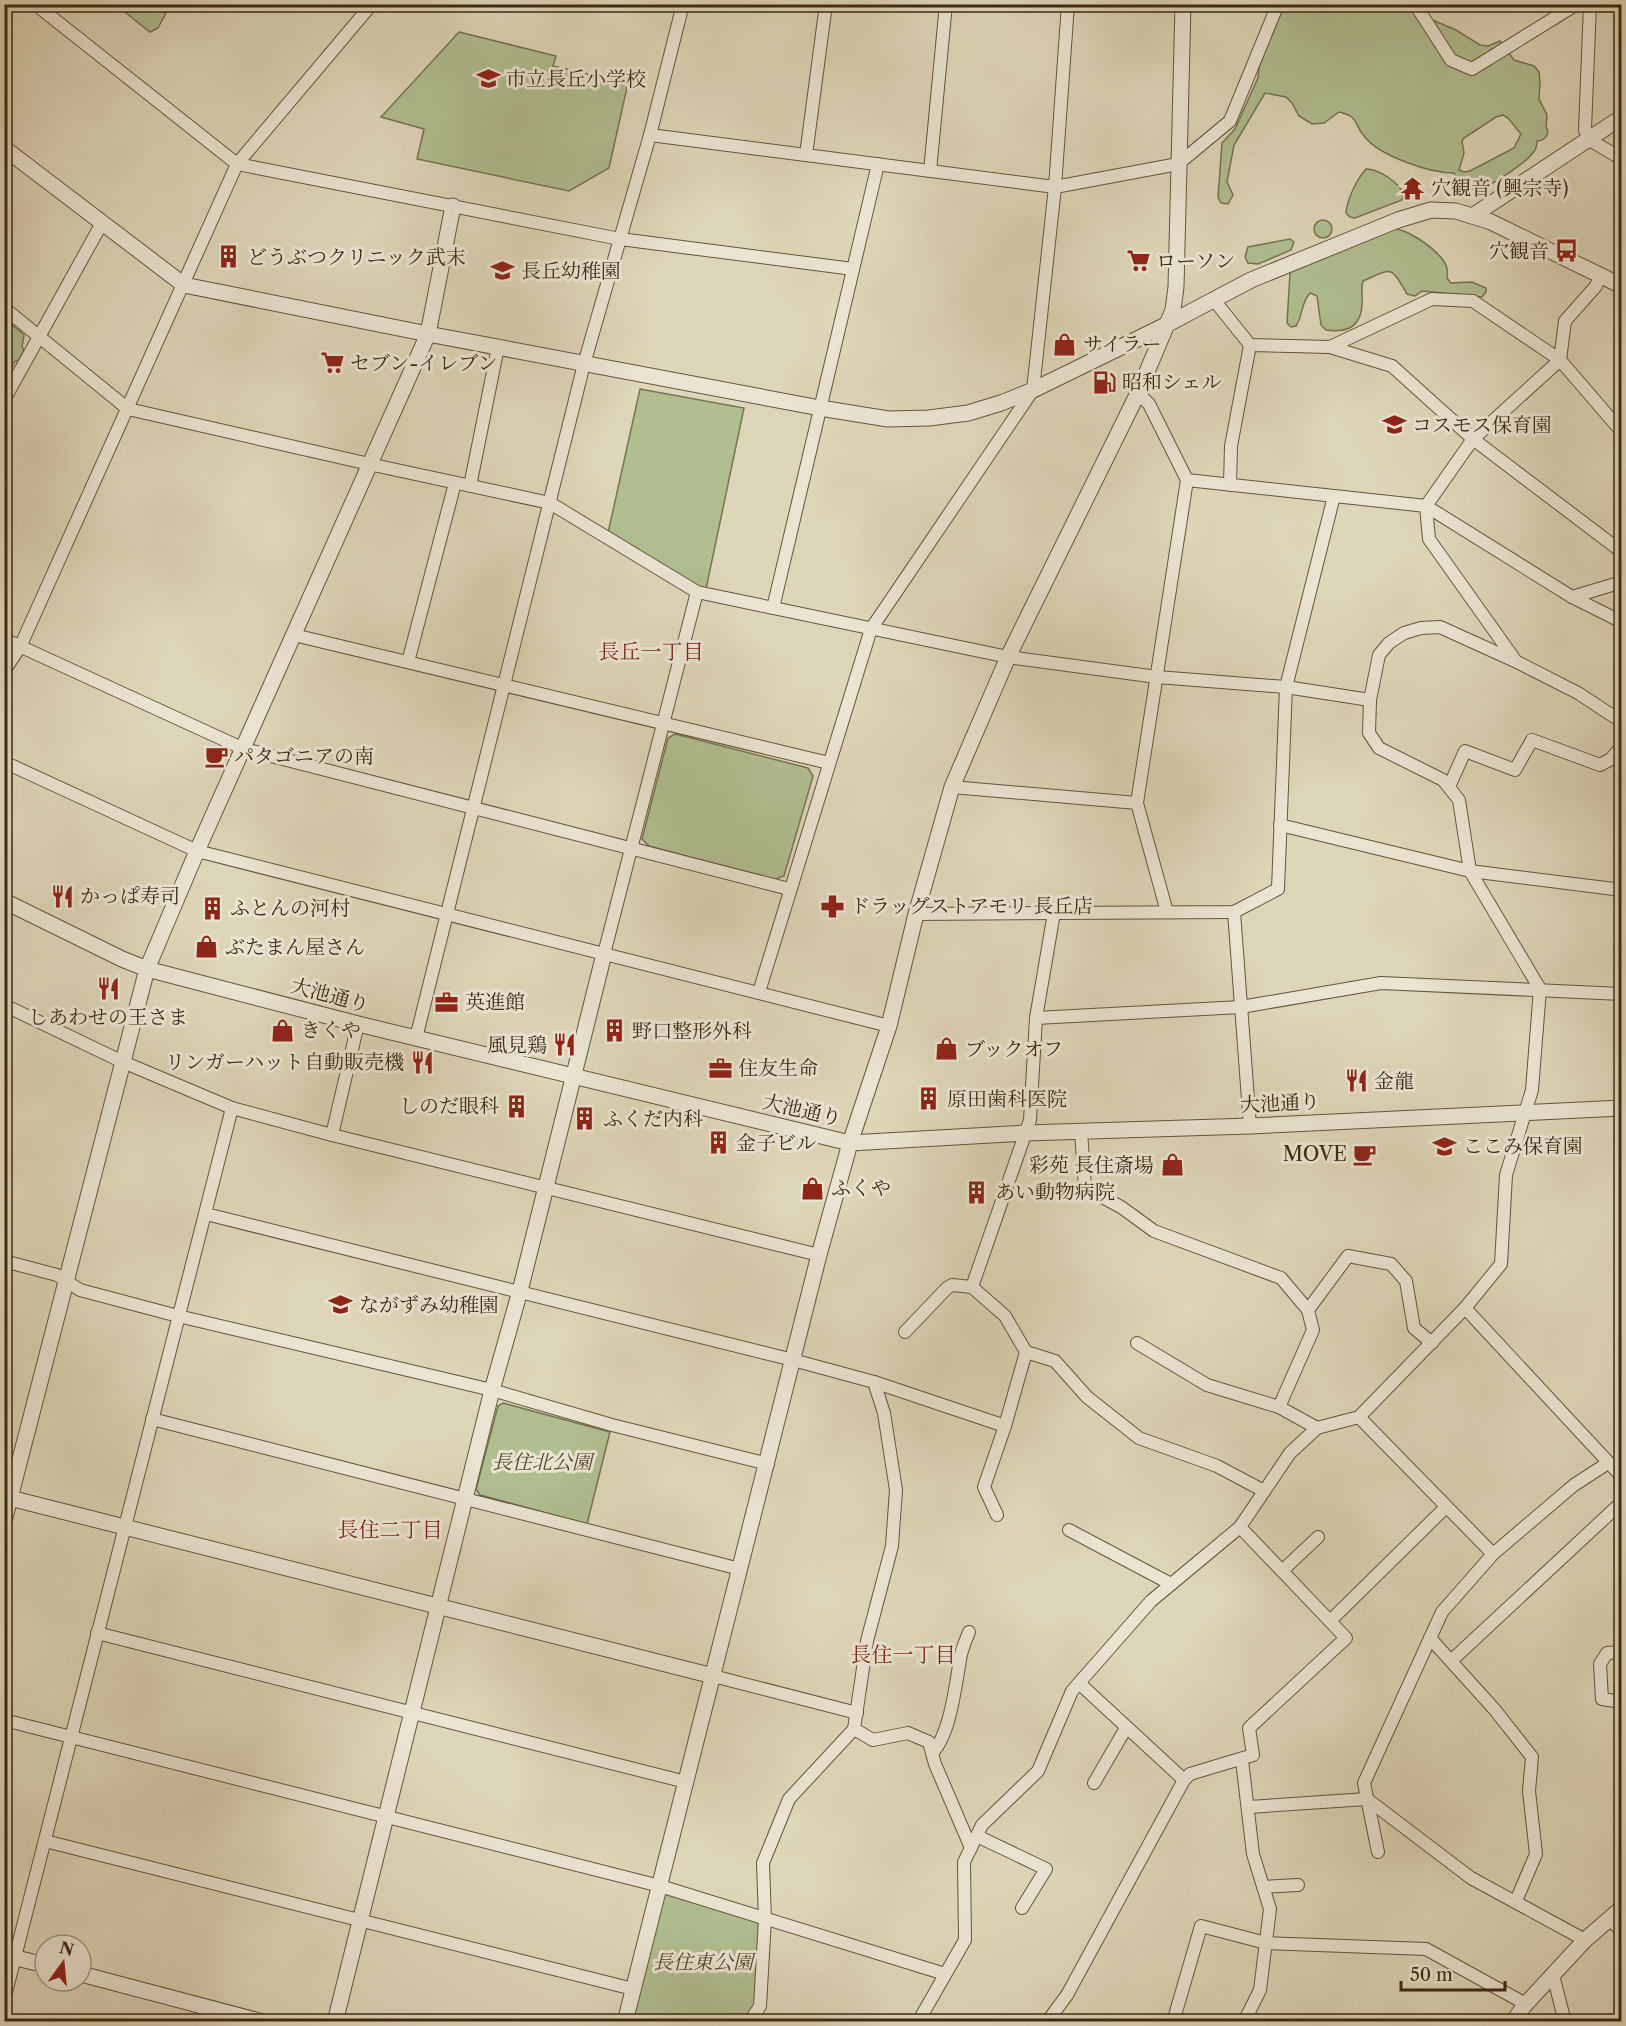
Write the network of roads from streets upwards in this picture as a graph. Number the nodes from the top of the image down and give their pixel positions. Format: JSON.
{"nodes":[{"id":1,"x":35,"y":4,"type":"edge"},
{"id":2,"x":367,"y":4,"type":"edge"},
{"id":3,"x":683,"y":4,"type":"edge"},
{"id":4,"x":826,"y":4,"type":"edge"},
{"id":5,"x":946,"y":4,"type":"edge"},
{"id":6,"x":1068,"y":4,"type":"edge"},
{"id":7,"x":1183,"y":4,"type":"edge"},
{"id":8,"x":1278,"y":4,"type":"edge"},
{"id":9,"x":1415,"y":4,"type":"edge"},
{"id":10,"x":1577,"y":4,"type":"edge"},
{"id":11,"x":1590,"y":4,"type":"edge"},
{"id":12,"x":372,"y":5,"type":"edge"},
{"id":13,"x":1622,"y":117,"type":"edge"},
{"id":14,"x":650,"y":135,"type":"junction"},
{"id":15,"x":1588,"y":139,"type":"junction"},
{"id":16,"x":4,"y":148,"type":"edge"},
{"id":17,"x":806,"y":155,"type":"junction"},
{"id":18,"x":1622,"y":159,"type":"edge"},
{"id":19,"x":237,"y":164,"type":"junction"},
{"id":20,"x":878,"y":164,"type":"junction"},
{"id":21,"x":1178,"y":164,"type":"junction"},
{"id":22,"x":930,"y":171,"type":"junction"},
{"id":23,"x":1055,"y":188,"type":"junction"},
{"id":24,"x":453,"y":206,"type":"junction"},
{"id":25,"x":1474,"y":215,"type":"junction"},
{"id":26,"x":102,"y":223,"type":"junction"},
{"id":27,"x":620,"y":239,"type":"junction"},
{"id":28,"x":853,"y":269,"type":"junction"},
{"id":29,"x":1600,"y":276,"type":"junction"},
{"id":30,"x":184,"y":285,"type":"junction"},
{"id":31,"x":1622,"y":286,"type":"edge"},
{"id":32,"x":1214,"y":300,"type":"junction"},
{"id":33,"x":4,"y":308,"type":"edge"},
{"id":34,"x":1166,"y":325,"type":"junction"},
{"id":35,"x":428,"y":334,"type":"junction"},
{"id":36,"x":39,"y":336,"type":"junction"},
{"id":37,"x":1250,"y":345,"type":"junction"},
{"id":38,"x":498,"y":347,"type":"junction"},
{"id":39,"x":1330,"y":347,"type":"junction"},
{"id":40,"x":1560,"y":360,"type":"junction"},
{"id":41,"x":585,"y":364,"type":"junction"},
{"id":42,"x":1033,"y":390,"type":"junction"},
{"id":43,"x":1138,"y":393,"type":"junction"},
{"id":44,"x":4,"y":400,"type":"edge"},
{"id":45,"x":820,"y":408,"type":"junction"},
{"id":46,"x":128,"y":409,"type":"junction"},
{"id":47,"x":1622,"y":432,"type":"edge"},
{"id":48,"x":1473,"y":439,"type":"junction"},
{"id":49,"x":370,"y":464,"type":"junction"},
{"id":50,"x":1187,"y":480,"type":"junction"},
{"id":51,"x":455,"y":483,"type":"junction"},
{"id":52,"x":1230,"y":484,"type":"junction"},
{"id":53,"x":470,"y":486,"type":"junction"},
{"id":54,"x":1334,"y":496,"type":"junction"},
{"id":55,"x":550,"y":503,"type":"junction"},
{"id":56,"x":1426,"y":506,"type":"junction"},
{"id":57,"x":1622,"y":552,"type":"edge"},
{"id":58,"x":1622,"y":582,"type":"edge"},
{"id":59,"x":697,"y":592,"type":"junction"},
{"id":60,"x":1572,"y":597,"type":"junction"},
{"id":61,"x":773,"y":608,"type":"junction"},
{"id":62,"x":1622,"y":622,"type":"edge"},
{"id":63,"x":871,"y":629,"type":"junction"},
{"id":64,"x":294,"y":635,"type":"junction"},
{"id":65,"x":4,"y":639,"type":"edge"},
{"id":66,"x":20,"y":647,"type":"junction"},
{"id":67,"x":1008,"y":657,"type":"junction"},
{"id":68,"x":1515,"y":661,"type":"junction"},
{"id":69,"x":408,"y":662,"type":"junction"},
{"id":70,"x":4,"y":671,"type":"edge"},
{"id":71,"x":1157,"y":677,"type":"junction"},
{"id":72,"x":504,"y":686,"type":"junction"},
{"id":73,"x":1286,"y":687,"type":"junction"},
{"id":74,"x":1370,"y":700,"type":"junction"},
{"id":75,"x":1622,"y":722,"type":"edge"},
{"id":76,"x":663,"y":724,"type":"junction"},
{"id":77,"x":1622,"y":746,"type":"edge"},
{"id":78,"x":244,"y":749,"type":"junction"},
{"id":79,"x":4,"y":762,"type":"edge"},
{"id":80,"x":829,"y":763,"type":"junction"},
{"id":81,"x":952,"y":787,"type":"junction"},
{"id":82,"x":1449,"y":787,"type":"junction"},
{"id":83,"x":1137,"y":803,"type":"junction"},
{"id":84,"x":473,"y":807,"type":"junction"},
{"id":85,"x":1280,"y":825,"type":"junction"},
{"id":86,"x":631,"y":848,"type":"junction"},
{"id":87,"x":197,"y":851,"type":"junction"},
{"id":88,"x":1470,"y":871,"type":"junction"},
{"id":89,"x":789,"y":889,"type":"junction"},
{"id":90,"x":1622,"y":890,"type":"edge"},
{"id":91,"x":4,"y":901,"type":"edge"},
{"id":92,"x":1167,"y":912,"type":"junction"},
{"id":93,"x":1234,"y":912,"type":"junction"},
{"id":94,"x":1054,"y":913,"type":"junction"},
{"id":95,"x":447,"y":914,"type":"junction"},
{"id":96,"x":916,"y":914,"type":"junction"},
{"id":97,"x":604,"y":954,"type":"junction"},
{"id":98,"x":147,"y":969,"type":"junction"},
{"id":99,"x":1540,"y":989,"type":"junction"},
{"id":100,"x":759,"y":992,"type":"junction"},
{"id":101,"x":1622,"y":994,"type":"edge"},
{"id":102,"x":4,"y":1005,"type":"edge"},
{"id":103,"x":1241,"y":1007,"type":"junction"},
{"id":104,"x":1036,"y":1018,"type":"junction"},
{"id":105,"x":358,"y":1024,"type":"junction"},
{"id":106,"x":889,"y":1026,"type":"junction"},
{"id":107,"x":416,"y":1038,"type":"junction"},
{"id":108,"x":123,"y":1062,"type":"junction"},
{"id":109,"x":574,"y":1077,"type":"junction"},
{"id":110,"x":232,"y":1108,"type":"junction"},
{"id":111,"x":1622,"y":1108,"type":"edge"},
{"id":112,"x":1526,"y":1112,"type":"junction"},
{"id":113,"x":1250,"y":1126,"type":"junction"},
{"id":114,"x":1081,"y":1131,"type":"junction"},
{"id":115,"x":1025,"y":1133,"type":"junction"},
{"id":116,"x":332,"y":1135,"type":"junction"},
{"id":117,"x":850,"y":1143,"type":"junction"},
{"id":118,"x":546,"y":1187,"type":"junction"},
{"id":119,"x":206,"y":1214,"type":"junction"},
{"id":120,"x":819,"y":1255,"type":"junction"},
{"id":121,"x":4,"y":1261,"type":"edge"},
{"id":122,"x":67,"y":1283,"type":"junction"},
{"id":123,"x":972,"y":1287,"type":"junction"},
{"id":124,"x":520,"y":1291,"type":"junction"},
{"id":125,"x":1465,"y":1308,"type":"junction"},
{"id":126,"x":1308,"y":1310,"type":"junction"},
{"id":127,"x":178,"y":1316,"type":"junction"},
{"id":128,"x":905,"y":1332,"type":"dead end"},
{"id":129,"x":1432,"y":1342,"type":"junction"},
{"id":130,"x":1137,"y":1343,"type":"dead end"},
{"id":131,"x":1026,"y":1352,"type":"junction"},
{"id":132,"x":793,"y":1360,"type":"junction"},
{"id":133,"x":874,"y":1382,"type":"junction"},
{"id":134,"x":492,"y":1390,"type":"junction"},
{"id":135,"x":1279,"y":1407,"type":"junction"},
{"id":136,"x":1359,"y":1417,"type":"junction"},
{"id":137,"x":152,"y":1419,"type":"junction"},
{"id":138,"x":1005,"y":1426,"type":"junction"},
{"id":139,"x":1317,"y":1428,"type":"junction"},
{"id":140,"x":1608,"y":1463,"type":"junction"},
{"id":141,"x":768,"y":1464,"type":"junction"},
{"id":142,"x":1622,"y":1477,"type":"edge"},
{"id":143,"x":1264,"y":1491,"type":"junction"},
{"id":144,"x":10,"y":1498,"type":"junction"},
{"id":145,"x":465,"y":1499,"type":"junction"},
{"id":146,"x":1622,"y":1502,"type":"edge"},
{"id":147,"x":1446,"y":1507,"type":"junction"},
{"id":148,"x":997,"y":1515,"type":"dead end"},
{"id":149,"x":4,"y":1521,"type":"edge"},
{"id":150,"x":123,"y":1527,"type":"junction"},
{"id":151,"x":1240,"y":1527,"type":"junction"},
{"id":152,"x":1069,"y":1530,"type":"dead end"},
{"id":153,"x":1318,"y":1537,"type":"dead end"},
{"id":154,"x":1493,"y":1554,"type":"junction"},
{"id":155,"x":740,"y":1569,"type":"junction"},
{"id":156,"x":1282,"y":1571,"type":"junction"},
{"id":157,"x":1172,"y":1584,"type":"junction"},
{"id":158,"x":439,"y":1605,"type":"junction"},
{"id":159,"x":1330,"y":1621,"type":"junction"},
{"id":160,"x":969,"y":1632,"type":"dead end"},
{"id":161,"x":98,"y":1633,"type":"junction"},
{"id":162,"x":1430,"y":1638,"type":"junction"},
{"id":163,"x":1622,"y":1652,"type":"edge"},
{"id":164,"x":1451,"y":1661,"type":"junction"},
{"id":165,"x":713,"y":1676,"type":"junction"},
{"id":166,"x":1079,"y":1683,"type":"junction"},
{"id":167,"x":1622,"y":1702,"type":"edge"},
{"id":168,"x":412,"y":1713,"type":"junction"},
{"id":169,"x":856,"y":1713,"type":"junction"},
{"id":170,"x":4,"y":1720,"type":"edge"},
{"id":171,"x":1126,"y":1728,"type":"junction"},
{"id":172,"x":854,"y":1729,"type":"junction"},
{"id":173,"x":70,"y":1737,"type":"junction"},
{"id":174,"x":932,"y":1753,"type":"junction"},
{"id":175,"x":1242,"y":1760,"type":"junction"},
{"id":176,"x":1184,"y":1780,"type":"junction"},
{"id":177,"x":686,"y":1782,"type":"junction"},
{"id":178,"x":1094,"y":1783,"type":"dead end"},
{"id":179,"x":1367,"y":1799,"type":"junction"},
{"id":180,"x":1249,"y":1807,"type":"junction"},
{"id":181,"x":386,"y":1817,"type":"junction"},
{"id":182,"x":977,"y":1836,"type":"junction"},
{"id":183,"x":45,"y":1841,"type":"junction"},
{"id":184,"x":971,"y":1848,"type":"junction"},
{"id":185,"x":1378,"y":1852,"type":"dead end"},
{"id":186,"x":660,"y":1886,"type":"junction"},
{"id":187,"x":1298,"y":1886,"type":"dead end"},
{"id":188,"x":1263,"y":1887,"type":"junction"},
{"id":189,"x":1516,"y":1901,"type":"junction"},
{"id":190,"x":1022,"y":1908,"type":"dead end"},
{"id":191,"x":1622,"y":1908,"type":"edge"},
{"id":192,"x":765,"y":1919,"type":"junction"},
{"id":193,"x":1610,"y":1919,"type":"junction"},
{"id":194,"x":361,"y":1920,"type":"junction"},
{"id":195,"x":1622,"y":1932,"type":"edge"},
{"id":196,"x":1585,"y":1940,"type":"junction"},
{"id":197,"x":1266,"y":1943,"type":"junction"},
{"id":198,"x":10,"y":1956,"type":"edge"},
{"id":199,"x":33,"y":1962,"type":"edge"},
{"id":200,"x":945,"y":1974,"type":"junction"},
{"id":201,"x":1552,"y":1975,"type":"junction"},
{"id":202,"x":93,"y":1977,"type":"edge"},
{"id":203,"x":633,"y":1989,"type":"junction"},
{"id":204,"x":4,"y":2000,"type":"edge"},
{"id":205,"x":1526,"y":2004,"type":"junction"},
{"id":206,"x":263,"y":2022,"type":"edge"},
{"id":207,"x":335,"y":2022,"type":"edge"},
{"id":208,"x":625,"y":2022,"type":"edge"},
{"id":209,"x":750,"y":2022,"type":"edge"},
{"id":210,"x":918,"y":2022,"type":"edge"},
{"id":211,"x":1047,"y":2022,"type":"edge"},
{"id":212,"x":1173,"y":2022,"type":"edge"},
{"id":213,"x":1244,"y":2022,"type":"edge"},
{"id":214,"x":1513,"y":2022,"type":"edge"},
{"id":215,"x":1565,"y":2022,"type":"edge"}],
"edges":[{"from":1,"to":19,"type":"street"},
{"from":2,"to":12,"type":"street"},
{"from":3,"to":14,"type":"street"},
{"from":4,"to":17,"type":"street"},
{"from":5,"to":22,"type":"street"},
{"from":6,"to":23,"type":"street"},
{"from":7,"to":21,"type":"street"},
{"from":8,"to":21,"type":"street"},
{"from":9,"to":10,"type":"street"},
{"from":11,"to":15,"type":"street"},
{"from":12,"to":19,"type":"street"},
{"from":13,"to":15,"type":"street"},
{"from":14,"to":17,"type":"street"},
{"from":14,"to":27,"type":"street"},
{"from":15,"to":18,"type":"street"},
{"from":15,"to":25,"type":"street"},
{"from":16,"to":26,"type":"street"},
{"from":17,"to":20,"type":"street"},
{"from":19,"to":24,"type":"street"},
{"from":19,"to":30,"type":"street"},
{"from":20,"to":22,"type":"street"},
{"from":20,"to":28,"type":"street"},
{"from":21,"to":23,"type":"street"},
{"from":21,"to":34,"type":"street"},
{"from":22,"to":23,"type":"street"},
{"from":23,"to":42,"type":"street"},
{"from":24,"to":27,"type":"street"},
{"from":24,"to":35,"type":"street"},
{"from":25,"to":29,"type":"street"},
{"from":25,"to":32,"type":"street"},
{"from":26,"to":30,"type":"street"},
{"from":26,"to":36,"type":"street"},
{"from":27,"to":28,"type":"street"},
{"from":27,"to":41,"type":"street"},
{"from":28,"to":45,"type":"street"},
{"from":29,"to":31,"type":"street"},
{"from":29,"to":40,"type":"street"},
{"from":30,"to":35,"type":"street"},
{"from":30,"to":46,"type":"street"},
{"from":32,"to":34,"type":"street"},
{"from":32,"to":37,"type":"street"},
{"from":33,"to":36,"type":"street"},
{"from":34,"to":42,"type":"street"},
{"from":34,"to":43,"type":"street"},
{"from":35,"to":38,"type":"street"},
{"from":35,"to":49,"type":"street"},
{"from":36,"to":44,"type":"street"},
{"from":36,"to":46,"type":"street"},
{"from":37,"to":39,"type":"street"},
{"from":37,"to":52,"type":"street"},
{"from":38,"to":41,"type":"street"},
{"from":38,"to":53,"type":"street"},
{"from":39,"to":40,"type":"street"},
{"from":39,"to":48,"type":"street"},
{"from":40,"to":47,"type":"street"},
{"from":40,"to":48,"type":"street"},
{"from":41,"to":45,"type":"street"},
{"from":41,"to":55,"type":"street"},
{"from":42,"to":45,"type":"street"},
{"from":42,"to":63,"type":"street"},
{"from":43,"to":50,"type":"street"},
{"from":43,"to":67,"type":"street"},
{"from":45,"to":61,"type":"street"},
{"from":46,"to":49,"type":"street"},
{"from":46,"to":66,"type":"street"},
{"from":48,"to":56,"type":"street"},
{"from":48,"to":57,"type":"street"},
{"from":49,"to":51,"type":"street"},
{"from":49,"to":64,"type":"street"},
{"from":50,"to":52,"type":"street"},
{"from":50,"to":71,"type":"street"},
{"from":51,"to":53,"type":"street"},
{"from":51,"to":69,"type":"street"},
{"from":52,"to":54,"type":"street"},
{"from":53,"to":55,"type":"street"},
{"from":54,"to":56,"type":"street"},
{"from":54,"to":73,"type":"street"},
{"from":55,"to":59,"type":"street"},
{"from":55,"to":72,"type":"street"},
{"from":56,"to":60,"type":"street"},
{"from":56,"to":68,"type":"street"},
{"from":58,"to":60,"type":"street"},
{"from":59,"to":61,"type":"street"},
{"from":59,"to":76,"type":"street"},
{"from":60,"to":62,"type":"street"},
{"from":61,"to":63,"type":"street"},
{"from":63,"to":67,"type":"street"},
{"from":63,"to":80,"type":"street"},
{"from":64,"to":69,"type":"street"},
{"from":64,"to":78,"type":"street"},
{"from":65,"to":66,"type":"street"},
{"from":66,"to":70,"type":"street"},
{"from":66,"to":78,"type":"street"},
{"from":67,"to":71,"type":"street"},
{"from":67,"to":81,"type":"street"},
{"from":68,"to":74,"type":"street"},
{"from":68,"to":75,"type":"street"},
{"from":69,"to":72,"type":"street"},
{"from":71,"to":73,"type":"street"},
{"from":71,"to":83,"type":"street"},
{"from":72,"to":76,"type":"street"},
{"from":72,"to":84,"type":"street"},
{"from":73,"to":74,"type":"street"},
{"from":73,"to":85,"type":"street"},
{"from":74,"to":82,"type":"street"},
{"from":76,"to":80,"type":"street"},
{"from":76,"to":86,"type":"street"},
{"from":77,"to":82,"type":"street"},
{"from":78,"to":84,"type":"street"},
{"from":78,"to":87,"type":"street"},
{"from":79,"to":87,"type":"street"},
{"from":80,"to":89,"type":"street"},
{"from":81,"to":83,"type":"street"},
{"from":81,"to":96,"type":"street"},
{"from":82,"to":88,"type":"street"},
{"from":83,"to":92,"type":"street"},
{"from":84,"to":86,"type":"street"},
{"from":84,"to":95,"type":"street"},
{"from":85,"to":88,"type":"street"},
{"from":85,"to":93,"type":"street"},
{"from":86,"to":89,"type":"street"},
{"from":86,"to":97,"type":"street"},
{"from":87,"to":95,"type":"street"},
{"from":87,"to":98,"type":"street"},
{"from":88,"to":90,"type":"street"},
{"from":88,"to":99,"type":"street"},
{"from":89,"to":100,"type":"street"},
{"from":91,"to":98,"type":"street","name":"大池通り"},
{"from":92,"to":93,"type":"street"},
{"from":92,"to":94,"type":"street"},
{"from":93,"to":103,"type":"street"},
{"from":94,"to":96,"type":"street"},
{"from":94,"to":104,"type":"street"},
{"from":95,"to":97,"type":"street"},
{"from":95,"to":107,"type":"street"},
{"from":96,"to":106,"type":"street"},
{"from":97,"to":100,"type":"street"},
{"from":97,"to":109,"type":"street"},
{"from":98,"to":105,"type":"street","name":"大池通り"},
{"from":98,"to":108,"type":"street"},
{"from":99,"to":101,"type":"street"},
{"from":99,"to":103,"type":"street"},
{"from":99,"to":112,"type":"street"},
{"from":100,"to":106,"type":"street"},
{"from":102,"to":108,"type":"street"},
{"from":103,"to":104,"type":"street"},
{"from":103,"to":113,"type":"street"},
{"from":104,"to":115,"type":"street"},
{"from":105,"to":107,"type":"street","name":"大池通り"},
{"from":105,"to":116,"type":"street"},
{"from":106,"to":117,"type":"street"},
{"from":107,"to":109,"type":"street","name":"大池通り"},
{"from":108,"to":110,"type":"street"},
{"from":108,"to":122,"type":"street"},
{"from":109,"to":117,"type":"street","name":"大池通り"},
{"from":109,"to":118,"type":"street"},
{"from":110,"to":116,"type":"street"},
{"from":110,"to":119,"type":"street"},
{"from":111,"to":112,"type":"street","name":"大池通り"},
{"from":112,"to":113,"type":"street","name":"大池通り"},
{"from":112,"to":125,"type":"street"},
{"from":113,"to":114,"type":"street","name":"大池通り"},
{"from":114,"to":115,"type":"street","name":"大池通り"},
{"from":114,"to":126,"type":"street"},
{"from":115,"to":117,"type":"street","name":"大池通り"},
{"from":115,"to":123,"type":"street"},
{"from":116,"to":118,"type":"street"},
{"from":117,"to":120,"type":"street"},
{"from":118,"to":120,"type":"street"},
{"from":118,"to":124,"type":"street"},
{"from":119,"to":124,"type":"street"},
{"from":119,"to":127,"type":"street"},
{"from":120,"to":132,"type":"street"},
{"from":121,"to":122,"type":"street"},
{"from":122,"to":127,"type":"street"},
{"from":122,"to":144,"type":"street"},
{"from":123,"to":128,"type":"street"},
{"from":123,"to":131,"type":"street"},
{"from":124,"to":132,"type":"street"},
{"from":124,"to":134,"type":"street"},
{"from":125,"to":129,"type":"street"},
{"from":125,"to":140,"type":"street"},
{"from":126,"to":129,"type":"street"},
{"from":126,"to":135,"type":"street"},
{"from":127,"to":134,"type":"street"},
{"from":127,"to":137,"type":"street"},
{"from":129,"to":136,"type":"street"},
{"from":130,"to":135,"type":"street"},
{"from":131,"to":138,"type":"street"},
{"from":131,"to":143,"type":"street"},
{"from":132,"to":133,"type":"street"},
{"from":132,"to":141,"type":"street"},
{"from":133,"to":138,"type":"street"},
{"from":133,"to":169,"type":"street"},
{"from":134,"to":141,"type":"street"},
{"from":134,"to":145,"type":"street"},
{"from":135,"to":139,"type":"street"},
{"from":136,"to":139,"type":"street"},
{"from":136,"to":147,"type":"street"},
{"from":137,"to":145,"type":"street"},
{"from":137,"to":150,"type":"street"},
{"from":138,"to":148,"type":"street"},
{"from":139,"to":143,"type":"street"},
{"from":140,"to":142,"type":"street"},
{"from":140,"to":154,"type":"street"},
{"from":141,"to":155,"type":"street"},
{"from":143,"to":151,"type":"street"},
{"from":144,"to":149,"type":"street"},
{"from":144,"to":150,"type":"street"},
{"from":145,"to":155,"type":"street"},
{"from":145,"to":158,"type":"street"},
{"from":146,"to":164,"type":"street"},
{"from":147,"to":154,"type":"street"},
{"from":147,"to":159,"type":"street"},
{"from":150,"to":158,"type":"street"},
{"from":150,"to":161,"type":"street"},
{"from":151,"to":156,"type":"street"},
{"from":151,"to":157,"type":"street"},
{"from":152,"to":157,"type":"street"},
{"from":153,"to":156,"type":"street"},
{"from":154,"to":162,"type":"street"},
{"from":155,"to":165,"type":"street"},
{"from":156,"to":159,"type":"street"},
{"from":157,"to":166,"type":"street"},
{"from":158,"to":165,"type":"street"},
{"from":158,"to":168,"type":"street"},
{"from":159,"to":175,"type":"street"},
{"from":160,"to":174,"type":"street"},
{"from":161,"to":168,"type":"street"},
{"from":161,"to":173,"type":"street"},
{"from":162,"to":164,"type":"street"},
{"from":162,"to":179,"type":"street"},
{"from":163,"to":167,"type":"street"},
{"from":164,"to":189,"type":"street"},
{"from":165,"to":169,"type":"street"},
{"from":165,"to":177,"type":"street"},
{"from":166,"to":171,"type":"street"},
{"from":166,"to":182,"type":"street"},
{"from":168,"to":177,"type":"street"},
{"from":168,"to":181,"type":"street"},
{"from":169,"to":172,"type":"street"},
{"from":170,"to":173,"type":"street"},
{"from":171,"to":176,"type":"street"},
{"from":171,"to":178,"type":"street"},
{"from":172,"to":174,"type":"street"},
{"from":172,"to":192,"type":"street"},
{"from":173,"to":181,"type":"street"},
{"from":173,"to":183,"type":"street"},
{"from":174,"to":184,"type":"street"},
{"from":175,"to":176,"type":"street"},
{"from":175,"to":180,"type":"street"},
{"from":176,"to":211,"type":"street"},
{"from":177,"to":186,"type":"street"},
{"from":179,"to":180,"type":"street"},
{"from":179,"to":185,"type":"street"},
{"from":179,"to":189,"type":"street"},
{"from":180,"to":188,"type":"street"},
{"from":181,"to":186,"type":"street"},
{"from":181,"to":194,"type":"street"},
{"from":182,"to":184,"type":"street"},
{"from":182,"to":190,"type":"street"},
{"from":183,"to":194,"type":"street"},
{"from":183,"to":198,"type":"street"},
{"from":184,"to":200,"type":"street"},
{"from":186,"to":192,"type":"street"},
{"from":186,"to":203,"type":"street"},
{"from":187,"to":188,"type":"street"},
{"from":188,"to":197,"type":"street"},
{"from":189,"to":196,"type":"street"},
{"from":191,"to":193,"type":"street"},
{"from":192,"to":200,"type":"street"},
{"from":192,"to":209,"type":"street"},
{"from":193,"to":195,"type":"street"},
{"from":193,"to":196,"type":"street"},
{"from":194,"to":203,"type":"street"},
{"from":194,"to":207,"type":"street"},
{"from":196,"to":201,"type":"street"},
{"from":197,"to":205,"type":"street"},
{"from":197,"to":212,"type":"street"},
{"from":197,"to":213,"type":"street"},
{"from":198,"to":199,"type":"street"},
{"from":198,"to":204,"type":"street"},
{"from":200,"to":210,"type":"street"},
{"from":201,"to":205,"type":"street"},
{"from":201,"to":215,"type":"street"},
{"from":202,"to":206,"type":"street"},
{"from":203,"to":208,"type":"street"},
{"from":205,"to":214,"type":"street"}]}
